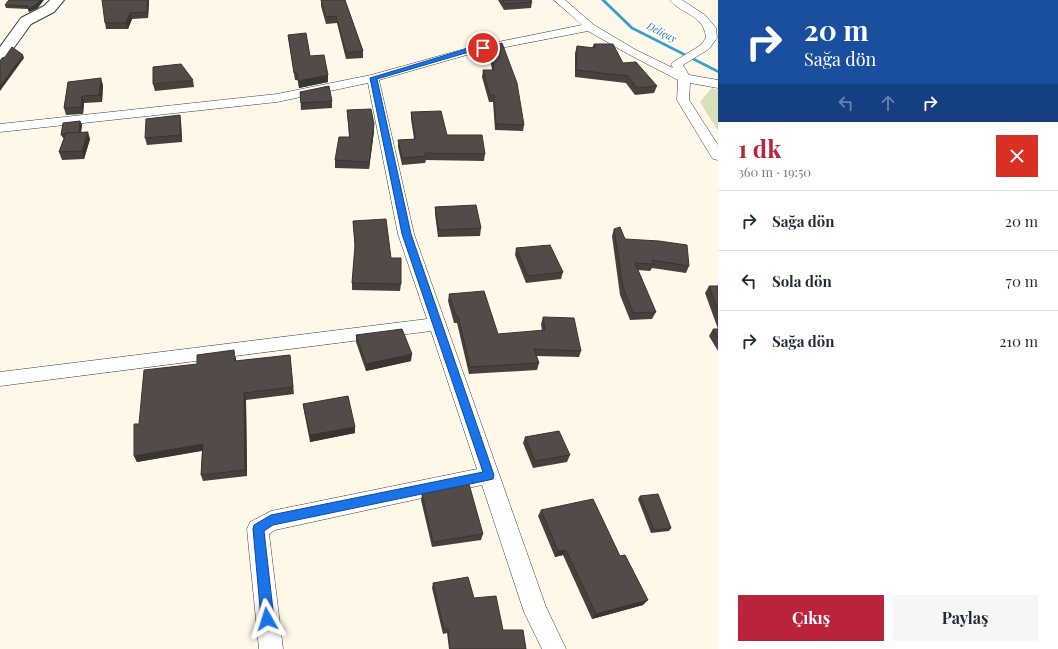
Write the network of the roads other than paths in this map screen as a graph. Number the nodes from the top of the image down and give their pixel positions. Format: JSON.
{"nodes":[{"id":1,"x":57,"y":0,"type":"edge"},
{"id":2,"x":559,"y":0,"type":"edge"},
{"id":3,"x":675,"y":0,"type":"edge"},
{"id":4,"x":590,"y":27,"type":"junction"},
{"id":5,"x":715,"y":38,"type":"edge"},
{"id":6,"x":0,"y":57,"type":"edge"},
{"id":7,"x":374,"y":78,"type":"junction"},
{"id":8,"x":684,"y":78,"type":"junction"},
{"id":9,"x":718,"y":84,"type":"edge"},
{"id":10,"x":0,"y":128,"type":"edge"},
{"id":11,"x":718,"y":156,"type":"edge"},
{"id":12,"x":438,"y":324,"type":"junction"},
{"id":13,"x":0,"y":379,"type":"edge"},
{"id":14,"x":489,"y":475,"type":"junction"},
{"id":15,"x":270,"y":649,"type":"edge"},
{"id":16,"x":554,"y":649,"type":"edge"}],
"edges":[{"from":1,"to":6,"type":"street"},
{"from":2,"to":4,"type":"street"},
{"from":3,"to":5,"type":"street"},
{"from":4,"to":7,"type":"street"},
{"from":4,"to":8,"type":"street"},
{"from":5,"to":8,"type":"street"},
{"from":7,"to":10,"type":"street"},
{"from":7,"to":12,"type":"street"},
{"from":8,"to":9,"type":"street"},
{"from":8,"to":11,"type":"street"},
{"from":12,"to":13,"type":"street"},
{"from":12,"to":14,"type":"street"},
{"from":14,"to":15,"type":"street"},
{"from":14,"to":16,"type":"street"}]}
